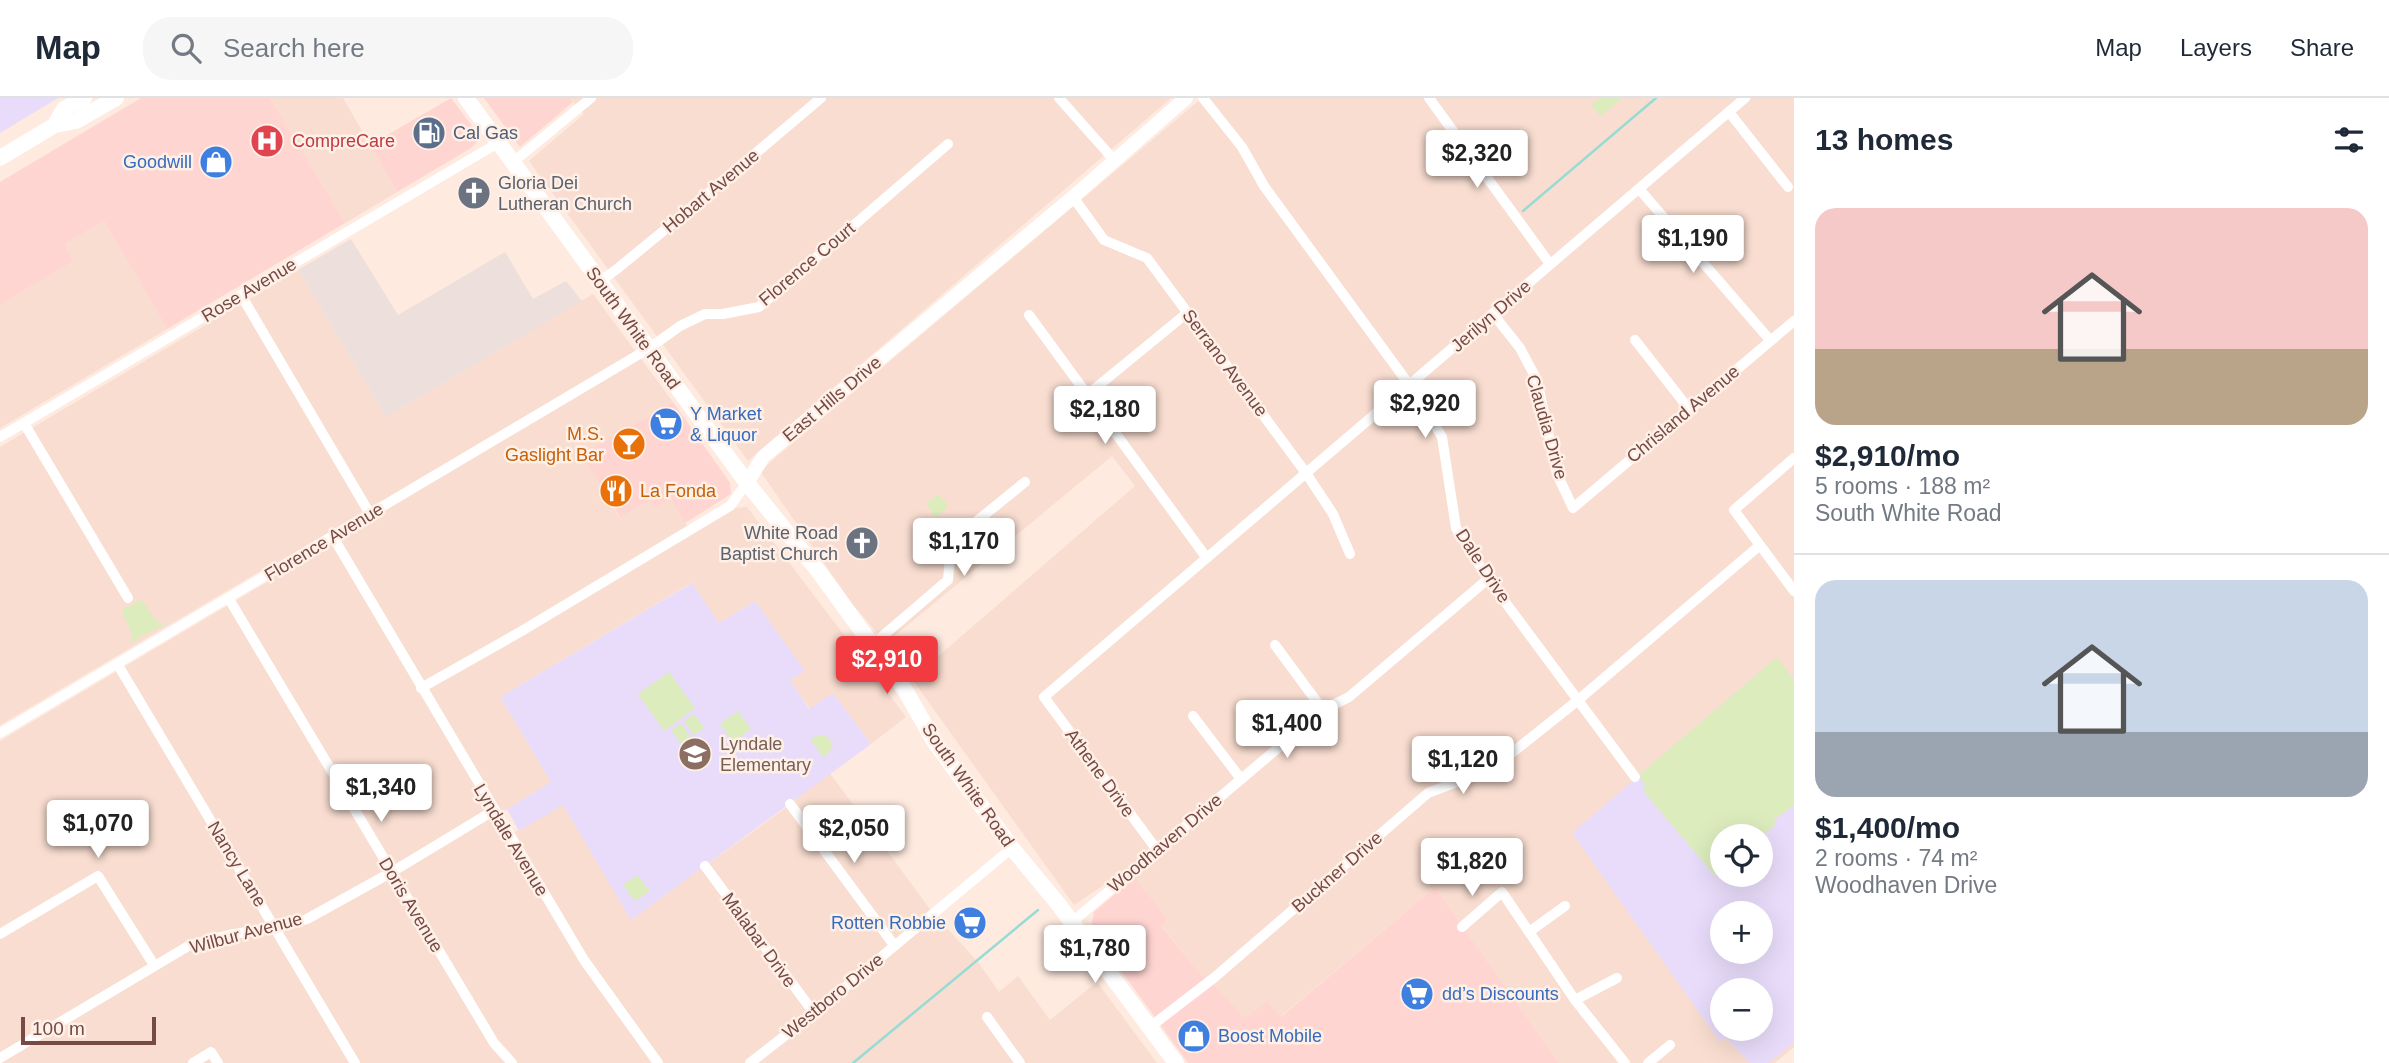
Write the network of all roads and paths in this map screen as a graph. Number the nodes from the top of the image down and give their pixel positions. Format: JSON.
{"nodes":[{"id":1,"x":84,"y":98,"type":"edge"},
{"id":2,"x":115,"y":98,"type":"edge"},
{"id":3,"x":466,"y":98,"type":"edge"},
{"id":4,"x":591,"y":98,"type":"edge"},
{"id":5,"x":821,"y":98,"type":"edge"},
{"id":6,"x":1059,"y":98,"type":"edge"},
{"id":7,"x":1186,"y":98,"type":"edge"},
{"id":8,"x":1203,"y":98,"type":"edge"},
{"id":9,"x":1429,"y":98,"type":"edge"},
{"id":10,"x":1745,"y":98,"type":"edge"},
{"id":11,"x":1729,"y":111,"type":"junction"},
{"id":12,"x":55,"y":125,"type":"junction"},
{"id":13,"x":498,"y":143,"type":"junction"},
{"id":14,"x":948,"y":144,"type":"dead end"},
{"id":15,"x":0,"y":158,"type":"edge"},
{"id":16,"x":1115,"y":161,"type":"junction"},
{"id":17,"x":512,"y":163,"type":"junction"},
{"id":18,"x":1788,"y":187,"type":"dead end"},
{"id":19,"x":1640,"y":190,"type":"junction"},
{"id":20,"x":1073,"y":197,"type":"junction"},
{"id":21,"x":1550,"y":264,"type":"junction"},
{"id":22,"x":598,"y":282,"type":"junction"},
{"id":23,"x":241,"y":295,"type":"junction"},
{"id":24,"x":1187,"y":313,"type":"junction"},
{"id":25,"x":1493,"y":314,"type":"junction"},
{"id":26,"x":1029,"y":315,"type":"dead end"},
{"id":27,"x":1794,"y":321,"type":"edge"},
{"id":28,"x":1634,"y":340,"type":"dead end"},
{"id":29,"x":1770,"y":340,"type":"junction"},
{"id":30,"x":648,"y":349,"type":"junction"},
{"id":31,"x":1410,"y":386,"type":"junction"},
{"id":32,"x":1087,"y":395,"type":"junction"},
{"id":33,"x":1689,"y":409,"type":"junction"},
{"id":34,"x":24,"y":423,"type":"junction"},
{"id":35,"x":0,"y":438,"type":"edge"},
{"id":36,"x":1794,"y":458,"type":"edge"},
{"id":37,"x":1307,"y":473,"type":"junction"},
{"id":38,"x":1026,"y":482,"type":"dead end"},
{"id":39,"x":747,"y":483,"type":"junction"},
{"id":40,"x":1573,"y":508,"type":"joint"},
{"id":41,"x":370,"y":514,"type":"junction"},
{"id":42,"x":333,"y":537,"type":"junction"},
{"id":43,"x":1759,"y":546,"type":"junction"},
{"id":44,"x":1350,"y":554,"type":"dead end"},
{"id":45,"x":1206,"y":557,"type":"junction"},
{"id":46,"x":1488,"y":579,"type":"junction"},
{"id":47,"x":1794,"y":591,"type":"edge"},
{"id":48,"x":128,"y":598,"type":"dead end"},
{"id":49,"x":229,"y":599,"type":"junction"},
{"id":50,"x":872,"y":645,"type":"junction"},
{"id":51,"x":1275,"y":645,"type":"dead end"},
{"id":52,"x":118,"y":665,"type":"junction"},
{"id":53,"x":421,"y":688,"type":"junction"},
{"id":54,"x":1044,"y":697,"type":"joint"},
{"id":55,"x":1577,"y":701,"type":"junction"},
{"id":56,"x":1324,"y":710,"type":"junction"},
{"id":57,"x":1193,"y":716,"type":"dead end"},
{"id":58,"x":0,"y":733,"type":"edge"},
{"id":59,"x":1635,"y":777,"type":"dead end"},
{"id":60,"x":1241,"y":779,"type":"junction"},
{"id":61,"x":790,"y":804,"type":"dead end"},
{"id":62,"x":493,"y":811,"type":"junction"},
{"id":63,"x":1012,"y":848,"type":"junction"},
{"id":64,"x":1157,"y":850,"type":"junction"},
{"id":65,"x":705,"y":866,"type":"dead end"},
{"id":66,"x":392,"y":872,"type":"junction"},
{"id":67,"x":1565,"y":905,"type":"dead end"},
{"id":68,"x":1070,"y":923,"type":"junction"},
{"id":69,"x":274,"y":927,"type":"junction"},
{"id":70,"x":1462,"y":928,"type":"dead end"},
{"id":71,"x":1529,"y":932,"type":"junction"},
{"id":72,"x":0,"y":934,"type":"edge"},
{"id":73,"x":894,"y":946,"type":"junction"},
{"id":74,"x":154,"y":965,"type":"junction"},
{"id":75,"x":1617,"y":978,"type":"dead end"},
{"id":76,"x":1575,"y":1000,"type":"junction"},
{"id":77,"x":814,"y":1013,"type":"junction"},
{"id":78,"x":987,"y":1017,"type":"dead end"},
{"id":79,"x":1150,"y":1027,"type":"junction"},
{"id":80,"x":1670,"y":1045,"type":"dead end"},
{"id":81,"x":0,"y":1058,"type":"edge"},
{"id":82,"x":193,"y":1063,"type":"edge"},
{"id":83,"x":218,"y":1063,"type":"edge"},
{"id":84,"x":355,"y":1063,"type":"edge"},
{"id":85,"x":512,"y":1063,"type":"edge"},
{"id":86,"x":658,"y":1063,"type":"edge"},
{"id":87,"x":750,"y":1063,"type":"edge"},
{"id":88,"x":1020,"y":1063,"type":"edge"},
{"id":89,"x":1176,"y":1063,"type":"edge"},
{"id":90,"x":1625,"y":1063,"type":"edge"},
{"id":91,"x":1648,"y":1063,"type":"edge"}],
"edges":[{"from":1,"to":12,"type":"main road"},
{"from":2,"to":12,"type":"main road"},
{"from":3,"to":13,"type":"main road","name":"South White Road"},
{"from":4,"to":17,"type":"street"},
{"from":5,"to":22,"type":"street","name":"Hobart Avenue"},
{"from":6,"to":16,"type":"street"},
{"from":7,"to":16,"type":"street","name":"East Hills Drive"},
{"from":8,"to":31,"type":"street","name":"Dale Drive"},
{"from":9,"to":21,"type":"street"},
{"from":10,"to":11,"type":"street","name":"Jerilyn Drive"},
{"from":11,"to":18,"type":"street"},
{"from":11,"to":19,"type":"street","name":"Jerilyn Drive"},
{"from":12,"to":15,"type":"main road"},
{"from":13,"to":17,"type":"main road","name":"South White Road"},
{"from":13,"to":23,"type":"street","name":"Rose Avenue"},
{"from":14,"to":30,"type":"street","name":"Florence Court"},
{"from":16,"to":20,"type":"street","name":"East Hills Drive"},
{"from":17,"to":22,"type":"main road","name":"South White Road"},
{"from":19,"to":21,"type":"street","name":"Jerilyn Drive"},
{"from":19,"to":29,"type":"street"},
{"from":20,"to":24,"type":"street","name":"Serrano Avenue"},
{"from":20,"to":39,"type":"street","name":"East Hills Drive"},
{"from":21,"to":25,"type":"street","name":"Jerilyn Drive"},
{"from":22,"to":30,"type":"main road","name":"South White Road"},
{"from":23,"to":34,"type":"street","name":"Rose Avenue"},
{"from":23,"to":41,"type":"street"},
{"from":24,"to":32,"type":"street"},
{"from":24,"to":37,"type":"street","name":"Serrano Avenue"},
{"from":25,"to":31,"type":"street","name":"Jerilyn Drive"},
{"from":25,"to":40,"type":"street","name":"Claudia Drive"},
{"from":26,"to":32,"type":"street"},
{"from":27,"to":29,"type":"street","name":"Chrisland Avenue"},
{"from":28,"to":33,"type":"street"},
{"from":29,"to":33,"type":"street","name":"Chrisland Avenue"},
{"from":30,"to":39,"type":"main road","name":"South White Road"},
{"from":30,"to":41,"type":"street","name":"Florence Avenue"},
{"from":31,"to":37,"type":"street","name":"Jerilyn Drive"},
{"from":31,"to":46,"type":"street","name":"Dale Drive"},
{"from":32,"to":45,"type":"street"},
{"from":33,"to":40,"type":"street","name":"Chrisland Avenue"},
{"from":34,"to":35,"type":"street","name":"Rose Avenue"},
{"from":34,"to":48,"type":"street"},
{"from":36,"to":43,"type":"street"},
{"from":37,"to":44,"type":"street","name":"Serrano Avenue"},
{"from":37,"to":45,"type":"street","name":"Jerilyn Drive"},
{"from":38,"to":50,"type":"street"},
{"from":39,"to":50,"type":"main road","name":"South White Road"},
{"from":39,"to":53,"type":"street","name":"East Hills Drive"},
{"from":41,"to":42,"type":"street","name":"Florence Avenue"},
{"from":42,"to":49,"type":"street","name":"Florence Avenue"},
{"from":42,"to":53,"type":"street","name":"Lyndale Avenue"},
{"from":43,"to":47,"type":"street"},
{"from":43,"to":55,"type":"street","name":"Buckner Drive"},
{"from":45,"to":54,"type":"street","name":"Jerilyn Drive"},
{"from":46,"to":55,"type":"street","name":"Dale Drive"},
{"from":46,"to":56,"type":"street","name":"Woodhaven Drive"},
{"from":49,"to":52,"type":"street","name":"Florence Avenue"},
{"from":49,"to":66,"type":"street","name":"Doris Avenue"},
{"from":50,"to":63,"type":"main road","name":"South White Road"},
{"from":51,"to":56,"type":"street"},
{"from":52,"to":58,"type":"street","name":"Florence Avenue"},
{"from":52,"to":69,"type":"street","name":"Nancy Lane"},
{"from":53,"to":62,"type":"street","name":"Lyndale Avenue"},
{"from":54,"to":64,"type":"street","name":"Athene Drive"},
{"from":55,"to":59,"type":"street","name":"Dale Drive"},
{"from":55,"to":79,"type":"street","name":"Buckner Drive"},
{"from":56,"to":60,"type":"street","name":"Woodhaven Drive"},
{"from":57,"to":60,"type":"street"},
{"from":60,"to":64,"type":"street","name":"Woodhaven Drive"},
{"from":61,"to":73,"type":"street"},
{"from":62,"to":66,"type":"street","name":"Wilbur Avenue"},
{"from":62,"to":86,"type":"street","name":"Lyndale Avenue"},
{"from":63,"to":68,"type":"main road","name":"South White Road"},
{"from":63,"to":73,"type":"street","name":"Westboro Drive"},
{"from":64,"to":68,"type":"street","name":"Woodhaven Drive"},
{"from":65,"to":77,"type":"street","name":"Malabar Drive"},
{"from":66,"to":69,"type":"street","name":"Wilbur Avenue"},
{"from":66,"to":85,"type":"street","name":"Doris Avenue"},
{"from":67,"to":71,"type":"street"},
{"from":68,"to":79,"type":"main road","name":"South White Road"},
{"from":69,"to":74,"type":"street","name":"Wilbur Avenue"},
{"from":69,"to":84,"type":"street","name":"Nancy Lane"},
{"from":70,"to":71,"type":"street"},
{"from":71,"to":76,"type":"street"},
{"from":72,"to":74,"type":"street"},
{"from":73,"to":77,"type":"street","name":"Westboro Drive"},
{"from":74,"to":81,"type":"street","name":"Wilbur Avenue"},
{"from":75,"to":76,"type":"street"},
{"from":76,"to":90,"type":"street"},
{"from":77,"to":87,"type":"street","name":"Westboro Drive"},
{"from":78,"to":88,"type":"street"},
{"from":79,"to":89,"type":"main road","name":"South White Road"},
{"from":80,"to":91,"type":"street"},
{"from":82,"to":83,"type":"street"}]}
